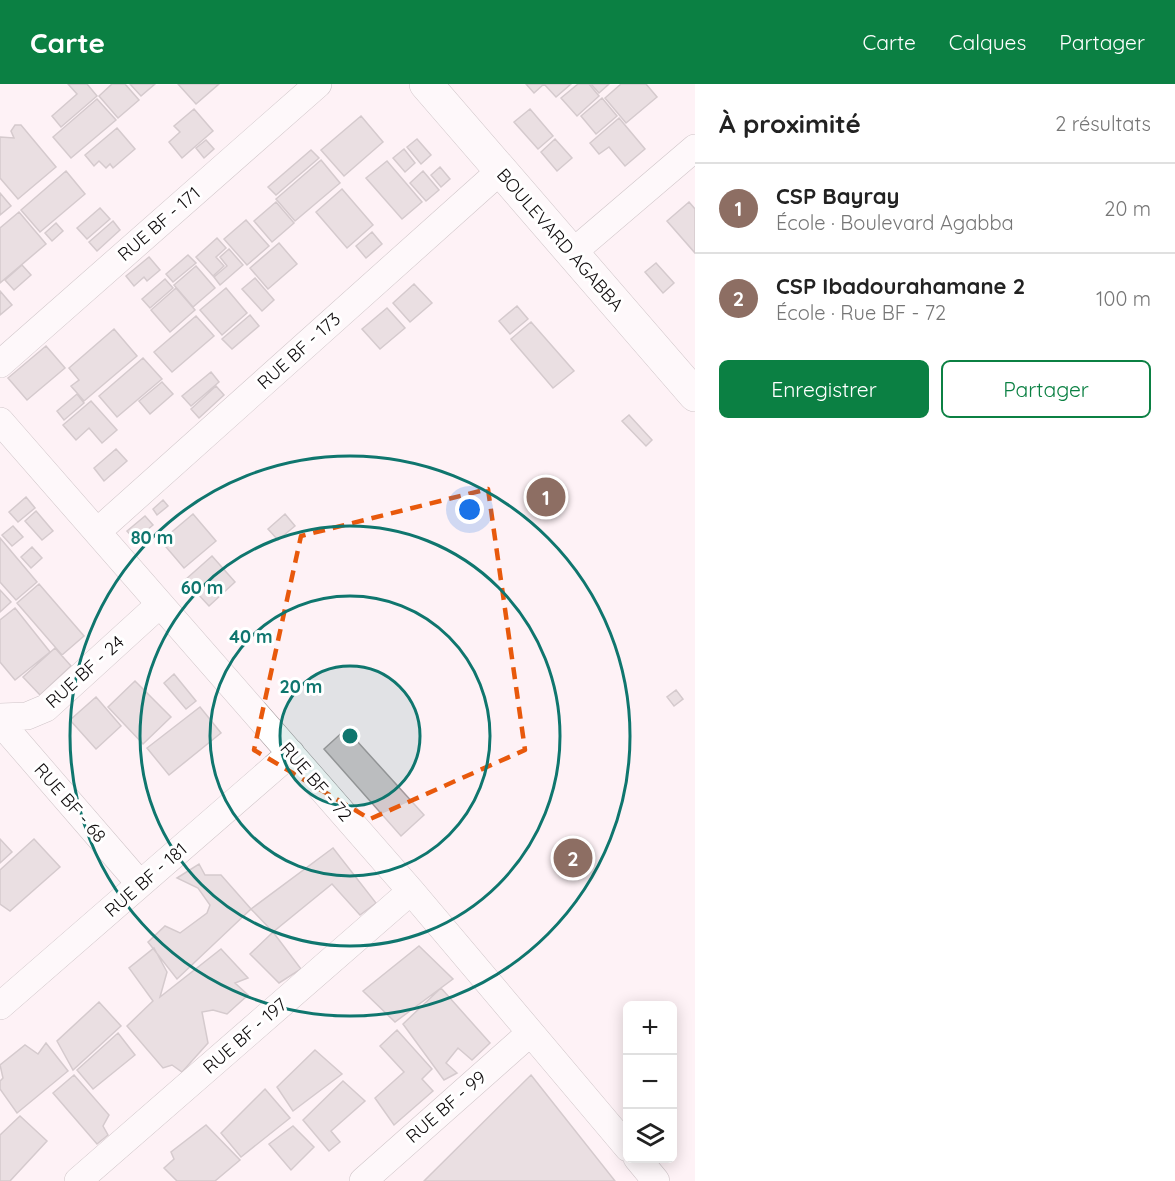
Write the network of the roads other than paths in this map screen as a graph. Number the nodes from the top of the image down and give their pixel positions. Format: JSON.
{"nodes":[{"id":1,"x":318,"y":84,"type":"edge"},
{"id":2,"x":426,"y":84,"type":"edge"},
{"id":3,"x":695,"y":148,"type":"edge"},
{"id":4,"x":500,"y":171,"type":"junction"},
{"id":5,"x":572,"y":253,"type":"junction"},
{"id":6,"x":0,"y":364,"type":"edge"},
{"id":7,"x":695,"y":394,"type":"edge"},
{"id":8,"x":0,"y":421,"type":"edge"},
{"id":9,"x":98,"y":531,"type":"junction"},
{"id":10,"x":159,"y":605,"type":"junction"},
{"id":11,"x":0,"y":719,"type":"edge"},
{"id":12,"x":291,"y":753,"type":"junction"},
{"id":13,"x":140,"y":884,"type":"junction"},
{"id":14,"x":411,"y":891,"type":"junction"},
{"id":15,"x":0,"y":1006,"type":"edge"},
{"id":16,"x":530,"y":1033,"type":"junction"},
{"id":17,"x":623,"y":1143,"type":"edge"},
{"id":18,"x":641,"y":1163,"type":"edge"},
{"id":19,"x":78,"y":1181,"type":"edge"},
{"id":20,"x":363,"y":1181,"type":"edge"},
{"id":21,"x":656,"y":1181,"type":"edge"}],
"edges":[{"from":1,"to":6,"type":"street","name":"RUE BF - 171"},
{"from":2,"to":4,"type":"main road","name":"BOULEVARD AGABBA"},
{"from":3,"to":5,"type":"street"},
{"from":4,"to":5,"type":"main road","name":"BOULEVARD AGABBA"},
{"from":4,"to":9,"type":"street","name":"RUE BF - 173"},
{"from":5,"to":7,"type":"main road","name":"BOULEVARD AGABBA"},
{"from":8,"to":9,"type":"street","name":"RUE BF - 72"},
{"from":9,"to":10,"type":"street","name":"RUE BF - 72"},
{"from":10,"to":11,"type":"street","name":"RUE BF - 24"},
{"from":10,"to":12,"type":"street","name":"RUE BF - 72"},
{"from":11,"to":13,"type":"street","name":"RUE BF - 68"},
{"from":12,"to":13,"type":"street","name":"RUE BF - 181"},
{"from":12,"to":14,"type":"street","name":"RUE BF - 72"},
{"from":13,"to":15,"type":"street","name":"RUE BF - 181"},
{"from":14,"to":16,"type":"street","name":"RUE BF - 72"},
{"from":14,"to":19,"type":"street","name":"RUE BF - 197"},
{"from":16,"to":17,"type":"street","name":"RUE BF - 72"},
{"from":16,"to":20,"type":"street","name":"RUE BF - 99"},
{"from":18,"to":21,"type":"street"}]}
